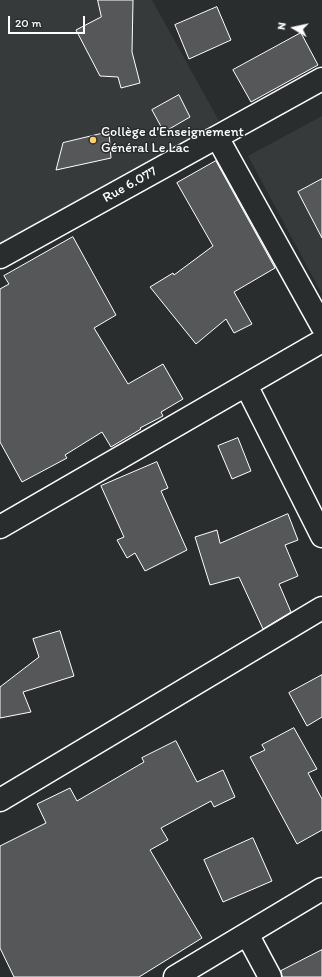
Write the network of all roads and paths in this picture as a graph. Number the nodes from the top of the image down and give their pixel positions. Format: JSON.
{"nodes":[{"id":1,"x":322,"y":79,"type":"edge"},
{"id":2,"x":217,"y":137,"type":"junction"},
{"id":3,"x":0,"y":257,"type":"edge"},
{"id":4,"x":322,"y":326,"type":"edge"},
{"id":5,"x":322,"y":341,"type":"edge"},
{"id":6,"x":246,"y":385,"type":"junction"},
{"id":7,"x":2,"y":519,"type":"edge"},
{"id":8,"x":322,"y":536,"type":"edge"},
{"id":9,"x":322,"y":608,"type":"edge"},
{"id":10,"x":0,"y":800,"type":"edge"},
{"id":11,"x":322,"y":889,"type":"edge"},
{"id":12,"x":247,"y":934,"type":"junction"},
{"id":13,"x":175,"y":977,"type":"edge"},
{"id":14,"x":270,"y":977,"type":"edge"}],
"edges":[{"from":1,"to":2,"type":"street","name":"Rue 6.077"},
{"from":2,"to":3,"type":"street","name":"Rue 6.077"},
{"from":2,"to":4,"type":"street"},
{"from":5,"to":6,"type":"street"},
{"from":6,"to":7,"type":"street"},
{"from":6,"to":8,"type":"street"},
{"from":9,"to":10,"type":"street"},
{"from":11,"to":12,"type":"street"},
{"from":12,"to":13,"type":"street"},
{"from":12,"to":14,"type":"street"}]}
